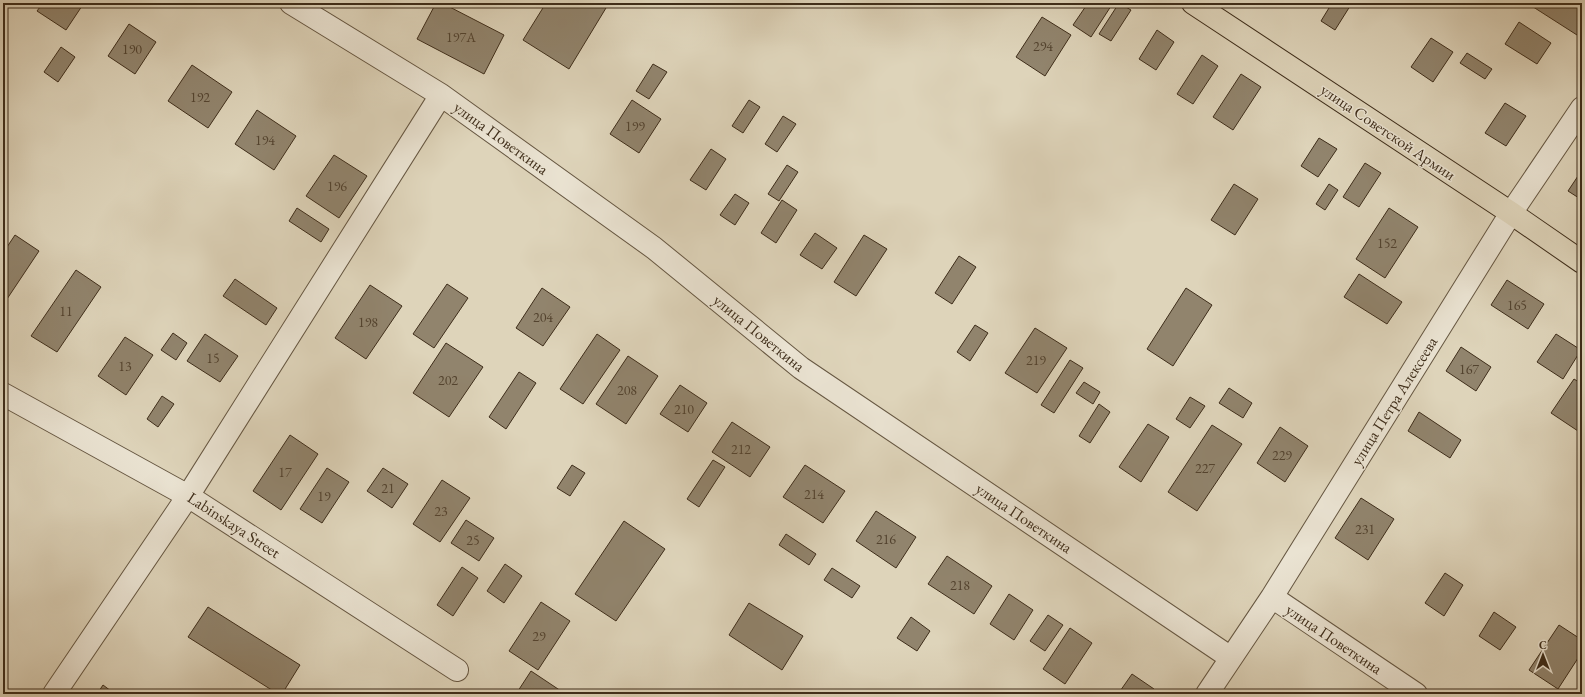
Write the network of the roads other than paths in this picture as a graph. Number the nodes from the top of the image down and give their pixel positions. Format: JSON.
{"nodes":[{"id":1,"x":291,"y":3,"type":"edge"},
{"id":2,"x":1193,"y":3,"type":"edge"},
{"id":3,"x":441,"y":95,"type":"junction"},
{"id":4,"x":1582,"y":108,"type":"edge"},
{"id":5,"x":1511,"y":214,"type":"junction"},
{"id":6,"x":1582,"y":262,"type":"edge"},
{"id":7,"x":3,"y":394,"type":"edge"},
{"id":8,"x":188,"y":496,"type":"junction"},
{"id":9,"x":1272,"y":597,"type":"junction"},
{"id":10,"x":1231,"y":658,"type":"junction"},
{"id":11,"x":457,"y":670,"type":"dead end"},
{"id":12,"x":54,"y":694,"type":"edge"},
{"id":13,"x":1207,"y":694,"type":"edge"},
{"id":14,"x":1416,"y":694,"type":"edge"}],
"edges":[{"from":1,"to":3,"type":"street","name":"улица Поветкина"},
{"from":2,"to":5,"type":"main road","name":"улица Советской Армии"},
{"from":3,"to":8,"type":"street"},
{"from":3,"to":10,"type":"street","name":"улица Поветкина"},
{"from":4,"to":5,"type":"street","name":"улица Петра Алексеева"},
{"from":5,"to":6,"type":"main road","name":"улица Советской Армии"},
{"from":5,"to":9,"type":"street","name":"улица Петра Алексеева"},
{"from":7,"to":8,"type":"street","name":"Labinskaya Street"},
{"from":8,"to":11,"type":"street","name":"Labinskaya Street"},
{"from":8,"to":12,"type":"street"},
{"from":9,"to":10,"type":"street","name":"улица Петра Алексеева"},
{"from":9,"to":14,"type":"street","name":"улица Поветкина"},
{"from":10,"to":13,"type":"street","name":"улица Петра Алексеева"}]}
